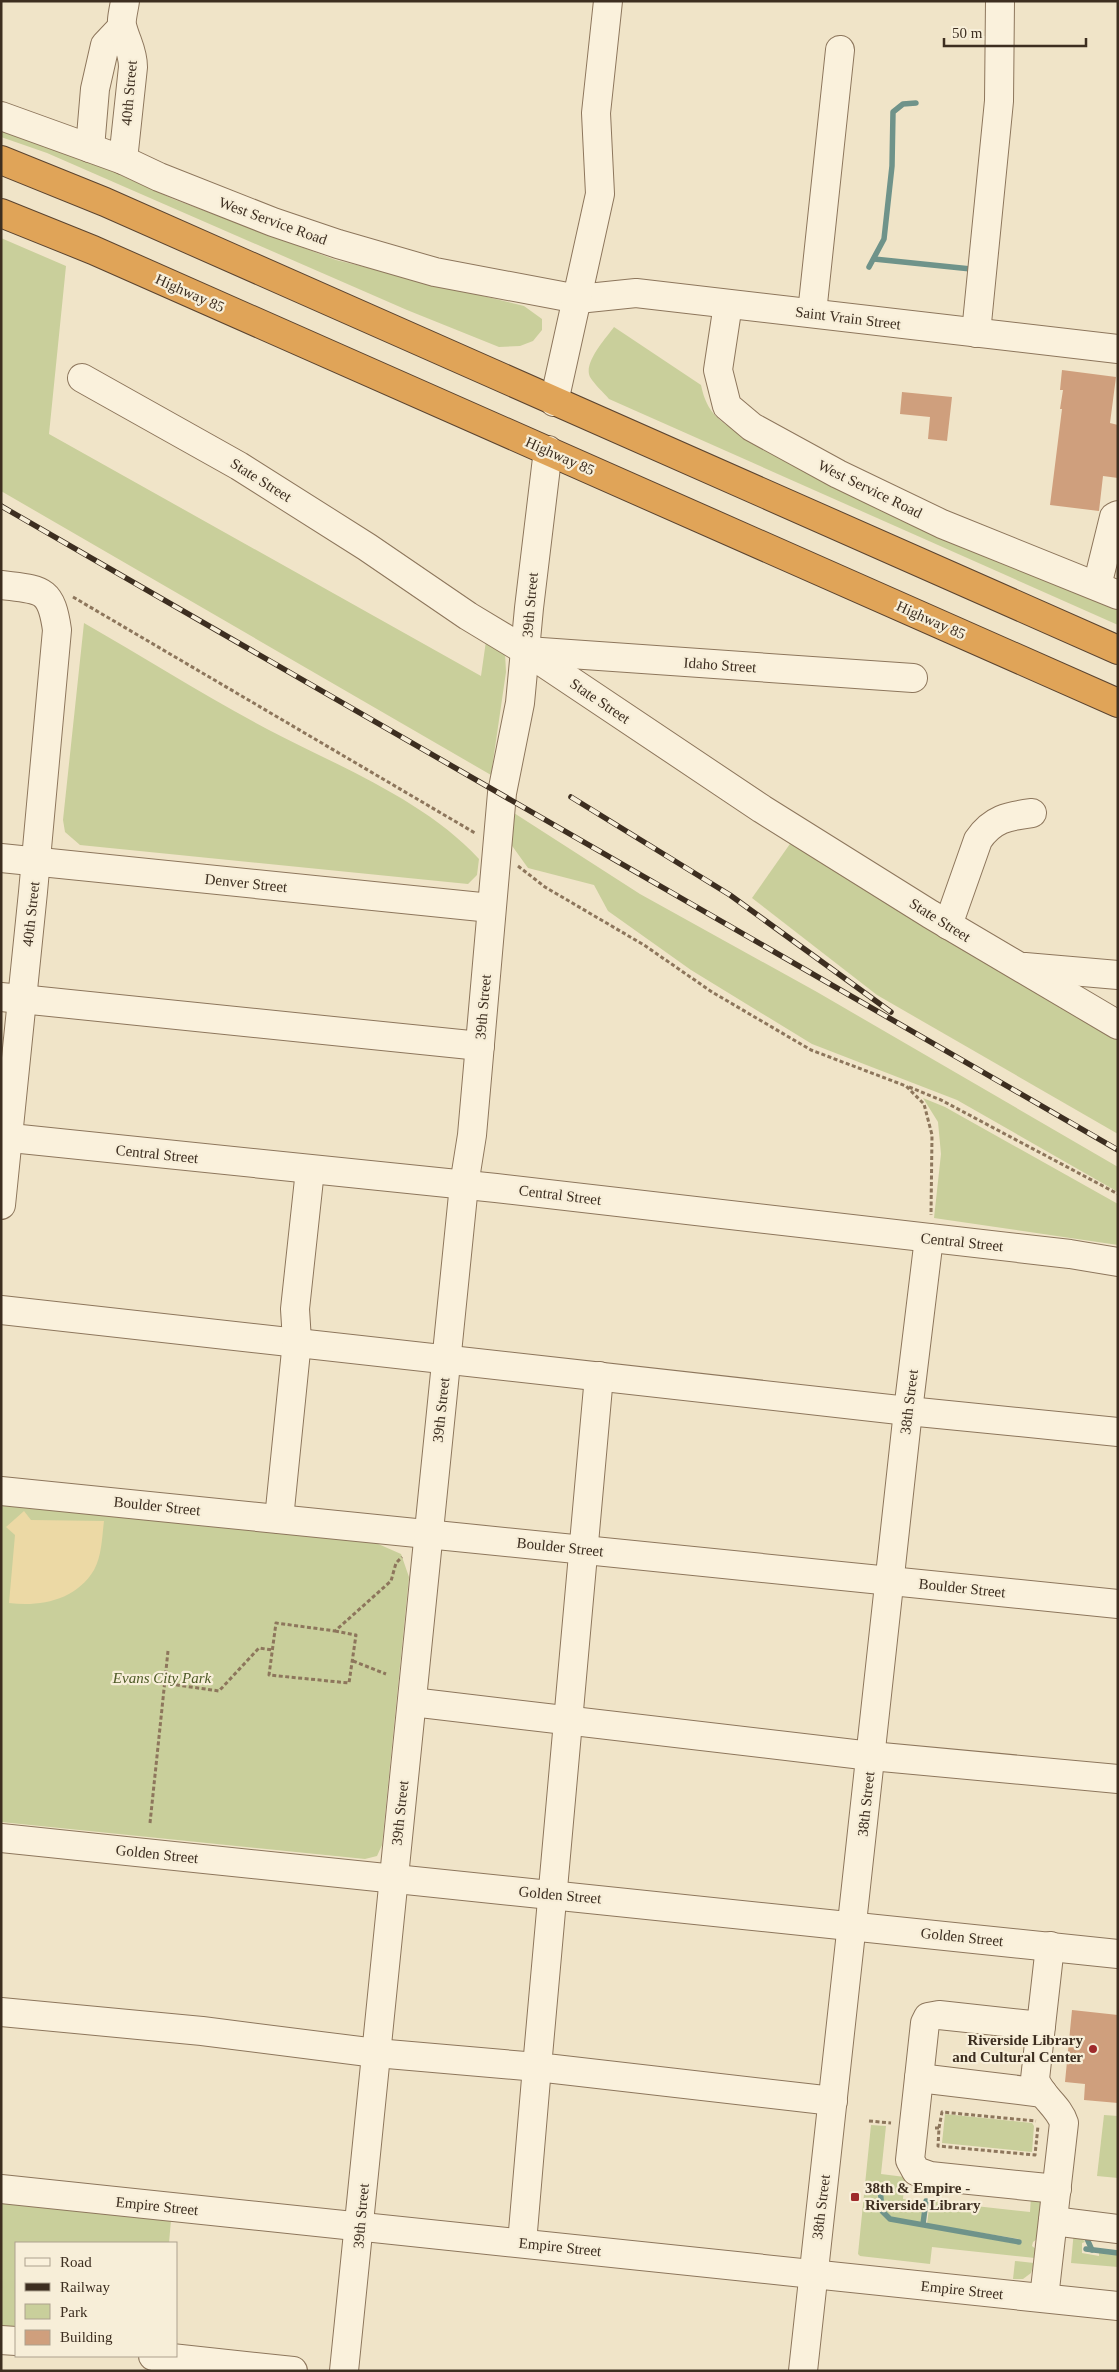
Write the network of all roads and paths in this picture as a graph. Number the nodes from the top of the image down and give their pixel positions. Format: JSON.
{"nodes":[{"id":1,"x":608,"y":1,"type":"edge"},
{"id":2,"x":1000,"y":1,"type":"edge"},
{"id":3,"x":123,"y":14,"type":"edge"},
{"id":4,"x":840,"y":50,"type":"dead end"},
{"id":5,"x":1,"y":116,"type":"edge"},
{"id":6,"x":90,"y":148,"type":"junction"},
{"id":7,"x":1,"y":160,"type":"edge"},
{"id":8,"x":123,"y":160,"type":"junction"},
{"id":9,"x":1,"y":213,"type":"edge"},
{"id":10,"x":566,"y":297,"type":"junction"},
{"id":11,"x":728,"y":304,"type":"junction"},
{"id":12,"x":812,"y":313,"type":"junction"},
{"id":13,"x":976,"y":333,"type":"junction"},
{"id":14,"x":1118,"y":349,"type":"edge"},
{"id":15,"x":82,"y":378,"type":"dead end"},
{"id":16,"x":554,"y":402,"type":"junction"},
{"id":17,"x":548,"y":450,"type":"junction"},
{"id":18,"x":1118,"y":515,"type":"edge"},
{"id":19,"x":1,"y":586,"type":"edge"},
{"id":20,"x":1107,"y":590,"type":"edge"},
{"id":21,"x":1118,"y":650,"type":"edge"},
{"id":22,"x":526,"y":651,"type":"junction"},
{"id":23,"x":913,"y":678,"type":"dead end"},
{"id":24,"x":1118,"y":704,"type":"edge"},
{"id":25,"x":1032,"y":813,"type":"dead end"},
{"id":26,"x":1,"y":858,"type":"edge"},
{"id":27,"x":36,"y":862,"type":"junction"},
{"id":28,"x":491,"y":908,"type":"junction"},
{"id":29,"x":948,"y":925,"type":"junction"},
{"id":30,"x":1016,"y":966,"type":"junction"},
{"id":31,"x":1118,"y":975,"type":"edge"},
{"id":32,"x":12,"y":998,"type":"edge"},
{"id":33,"x":1118,"y":1025,"type":"edge"},
{"id":34,"x":480,"y":1046,"type":"junction"},
{"id":35,"x":906,"y":1086,"type":"dead end"},
{"id":36,"x":5,"y":1138,"type":"edge"},
{"id":37,"x":310,"y":1170,"type":"junction"},
{"id":38,"x":464,"y":1185,"type":"junction"},
{"id":39,"x":1118,"y":1194,"type":"edge"},
{"id":40,"x":1,"y":1205,"type":"edge"},
{"id":41,"x":929,"y":1238,"type":"junction"},
{"id":42,"x":1118,"y":1262,"type":"edge"},
{"id":43,"x":1,"y":1310,"type":"edge"},
{"id":44,"x":297,"y":1342,"type":"junction"},
{"id":45,"x":446,"y":1358,"type":"junction"},
{"id":46,"x":599,"y":1376,"type":"junction"},
{"id":47,"x":908,"y":1411,"type":"junction"},
{"id":48,"x":1118,"y":1432,"type":"edge"},
{"id":49,"x":1,"y":1491,"type":"edge"},
{"id":50,"x":279,"y":1518,"type":"junction"},
{"id":51,"x":428,"y":1533,"type":"junction"},
{"id":52,"x":582,"y":1549,"type":"junction"},
{"id":53,"x":402,"y":1557,"type":"dead end"},
{"id":54,"x":890,"y":1580,"type":"junction"},
{"id":55,"x":1118,"y":1604,"type":"edge"},
{"id":56,"x":335,"y":1631,"type":"junction"},
{"id":57,"x":272,"y":1650,"type":"junction"},
{"id":58,"x":168,"y":1651,"type":"dead end"},
{"id":59,"x":353,"y":1661,"type":"junction"},
{"id":60,"x":386,"y":1674,"type":"dead end"},
{"id":61,"x":163,"y":1683,"type":"junction"},
{"id":62,"x":412,"y":1702,"type":"junction"},
{"id":63,"x":567,"y":1721,"type":"junction"},
{"id":64,"x":871,"y":1756,"type":"junction"},
{"id":65,"x":1118,"y":1779,"type":"edge"},
{"id":66,"x":150,"y":1823,"type":"dead end"},
{"id":67,"x":1,"y":1838,"type":"edge"},
{"id":68,"x":394,"y":1880,"type":"junction"},
{"id":69,"x":553,"y":1895,"type":"junction"},
{"id":70,"x":853,"y":1926,"type":"junction"},
{"id":71,"x":1050,"y":1946,"type":"junction"},
{"id":72,"x":1118,"y":1954,"type":"edge"},
{"id":73,"x":1,"y":2012,"type":"edge"},
{"id":74,"x":1041,"y":2026,"type":"junction"},
{"id":75,"x":376,"y":2053,"type":"junction"},
{"id":76,"x":537,"y":2067,"type":"junction"},
{"id":77,"x":918,"y":2078,"type":"junction"},
{"id":78,"x":1043,"y":2093,"type":"junction"},
{"id":79,"x":833,"y":2101,"type":"junction"},
{"id":80,"x":869,"y":2121,"type":"dead end"},
{"id":81,"x":889,"y":2123,"type":"dead end"},
{"id":82,"x":927,"y":2127,"type":"dead end"},
{"id":83,"x":940,"y":2128,"type":"junction"},
{"id":84,"x":1057,"y":2188,"type":"junction"},
{"id":85,"x":1,"y":2189,"type":"edge"},
{"id":86,"x":1053,"y":2221,"type":"junction"},
{"id":87,"x":360,"y":2226,"type":"junction"},
{"id":88,"x":1118,"y":2229,"type":"edge"},
{"id":89,"x":522,"y":2243,"type":"junction"},
{"id":90,"x":813,"y":2274,"type":"junction"},
{"id":91,"x":1044,"y":2298,"type":"junction"},
{"id":92,"x":1118,"y":2306,"type":"edge"},
{"id":93,"x":1,"y":2340,"type":"edge"},
{"id":94,"x":15,"y":2341,"type":"edge"},
{"id":95,"x":162,"y":2357,"type":"edge"},
{"id":96,"x":292,"y":2371,"type":"edge"},
{"id":97,"x":344,"y":2371,"type":"edge"},
{"id":98,"x":803,"y":2371,"type":"edge"}],
"edges":[{"from":1,"to":10,"type":"street"},
{"from":2,"to":13,"type":"street"},
{"from":3,"to":6,"type":"street","name":"40th Street"},
{"from":3,"to":8,"type":"street","name":"40th Street"},
{"from":4,"to":12,"type":"street"},
{"from":5,"to":6,"type":"street","name":"West Service Road"},
{"from":6,"to":8,"type":"street","name":"West Service Road"},
{"from":7,"to":16,"type":"highway"},
{"from":8,"to":10,"type":"street","name":"West Service Road"},
{"from":9,"to":17,"type":"highway","name":"Highway 85"},
{"from":10,"to":11,"type":"street","name":"Saint Vrain Street"},
{"from":10,"to":16,"type":"street"},
{"from":11,"to":12,"type":"street","name":"Saint Vrain Street"},
{"from":11,"to":20,"type":"street","name":"West Service Road"},
{"from":12,"to":13,"type":"street","name":"Saint Vrain Street"},
{"from":13,"to":14,"type":"street","name":"Saint Vrain Street"},
{"from":15,"to":22,"type":"street","name":"State Street"},
{"from":16,"to":21,"type":"highway"},
{"from":17,"to":22,"type":"street","name":"39th Street"},
{"from":17,"to":24,"type":"highway","name":"Highway 85"},
{"from":18,"to":20,"type":"street"},
{"from":19,"to":27,"type":"street","name":"40th Street"},
{"from":22,"to":23,"type":"street","name":"Idaho Street"},
{"from":22,"to":28,"type":"street","name":"39th Street"},
{"from":22,"to":29,"type":"street","name":"State Street"},
{"from":25,"to":29,"type":"street"},
{"from":26,"to":27,"type":"street","name":"Denver Street"},
{"from":27,"to":28,"type":"street","name":"Denver Street"},
{"from":27,"to":32,"type":"street","name":"40th Street"},
{"from":28,"to":34,"type":"street","name":"39th Street"},
{"from":29,"to":30,"type":"street","name":"State Street"},
{"from":30,"to":31,"type":"street"},
{"from":30,"to":33,"type":"street","name":"State Street"},
{"from":32,"to":34,"type":"street"},
{"from":32,"to":36,"type":"street","name":"40th Street"},
{"from":34,"to":38,"type":"street","name":"39th Street"},
{"from":35,"to":39,"type":"path"},
{"from":36,"to":37,"type":"street","name":"Central Street"},
{"from":36,"to":40,"type":"street","name":"40th Street"},
{"from":37,"to":38,"type":"street","name":"Central Street"},
{"from":37,"to":44,"type":"street"},
{"from":38,"to":41,"type":"street","name":"Central Street"},
{"from":38,"to":45,"type":"street","name":"39th Street"},
{"from":41,"to":42,"type":"street","name":"Central Street"},
{"from":41,"to":47,"type":"street","name":"38th Street"},
{"from":43,"to":44,"type":"street"},
{"from":44,"to":45,"type":"street"},
{"from":44,"to":50,"type":"street"},
{"from":45,"to":46,"type":"street"},
{"from":45,"to":51,"type":"street","name":"39th Street"},
{"from":46,"to":47,"type":"street"},
{"from":46,"to":52,"type":"street"},
{"from":47,"to":48,"type":"street"},
{"from":47,"to":54,"type":"street","name":"38th Street"},
{"from":49,"to":50,"type":"street","name":"Boulder Street"},
{"from":50,"to":51,"type":"street","name":"Boulder Street"},
{"from":51,"to":52,"type":"street","name":"Boulder Street"},
{"from":51,"to":62,"type":"street","name":"39th Street"},
{"from":52,"to":54,"type":"street","name":"Boulder Street"},
{"from":52,"to":63,"type":"street"},
{"from":53,"to":56,"type":"path"},
{"from":54,"to":55,"type":"street","name":"Boulder Street"},
{"from":54,"to":64,"type":"street","name":"38th Street"},
{"from":56,"to":57,"type":"path"},
{"from":56,"to":59,"type":"path"},
{"from":57,"to":59,"type":"path"},
{"from":57,"to":61,"type":"path"},
{"from":58,"to":61,"type":"path"},
{"from":59,"to":60,"type":"path"},
{"from":61,"to":66,"type":"path"},
{"from":62,"to":63,"type":"street"},
{"from":62,"to":68,"type":"street","name":"39th Street"},
{"from":63,"to":64,"type":"street"},
{"from":63,"to":69,"type":"street"},
{"from":64,"to":65,"type":"street"},
{"from":64,"to":70,"type":"street","name":"38th Street"},
{"from":67,"to":68,"type":"street","name":"Golden Street"},
{"from":68,"to":69,"type":"street","name":"Golden Street"},
{"from":68,"to":75,"type":"street","name":"39th Street"},
{"from":69,"to":70,"type":"street","name":"Golden Street"},
{"from":69,"to":76,"type":"street"},
{"from":70,"to":71,"type":"street","name":"Golden Street"},
{"from":70,"to":79,"type":"street","name":"38th Street"},
{"from":71,"to":72,"type":"street","name":"Golden Street"},
{"from":71,"to":74,"type":"street"},
{"from":73,"to":75,"type":"street"},
{"from":74,"to":77,"type":"street"},
{"from":74,"to":78,"type":"street"},
{"from":75,"to":76,"type":"street"},
{"from":75,"to":87,"type":"street","name":"39th Street"},
{"from":76,"to":79,"type":"street"},
{"from":76,"to":89,"type":"street"},
{"from":77,"to":78,"type":"street"},
{"from":77,"to":84,"type":"street"},
{"from":78,"to":84,"type":"street"},
{"from":79,"to":90,"type":"street","name":"38th Street"},
{"from":80,"to":81,"type":"path"},
{"from":82,"to":83,"type":"path"},
{"from":83,"to":83,"type":"path"},
{"from":84,"to":86,"type":"street"},
{"from":85,"to":87,"type":"street","name":"Empire Street"},
{"from":86,"to":88,"type":"street"},
{"from":86,"to":91,"type":"street"},
{"from":87,"to":89,"type":"street","name":"Empire Street"},
{"from":87,"to":97,"type":"street","name":"39th Street"},
{"from":89,"to":90,"type":"street","name":"Empire Street"},
{"from":90,"to":91,"type":"street","name":"Empire Street"},
{"from":90,"to":98,"type":"street","name":"38th Street"},
{"from":91,"to":92,"type":"street","name":"Empire Street"},
{"from":93,"to":94,"type":"street"},
{"from":95,"to":96,"type":"street"}]}
